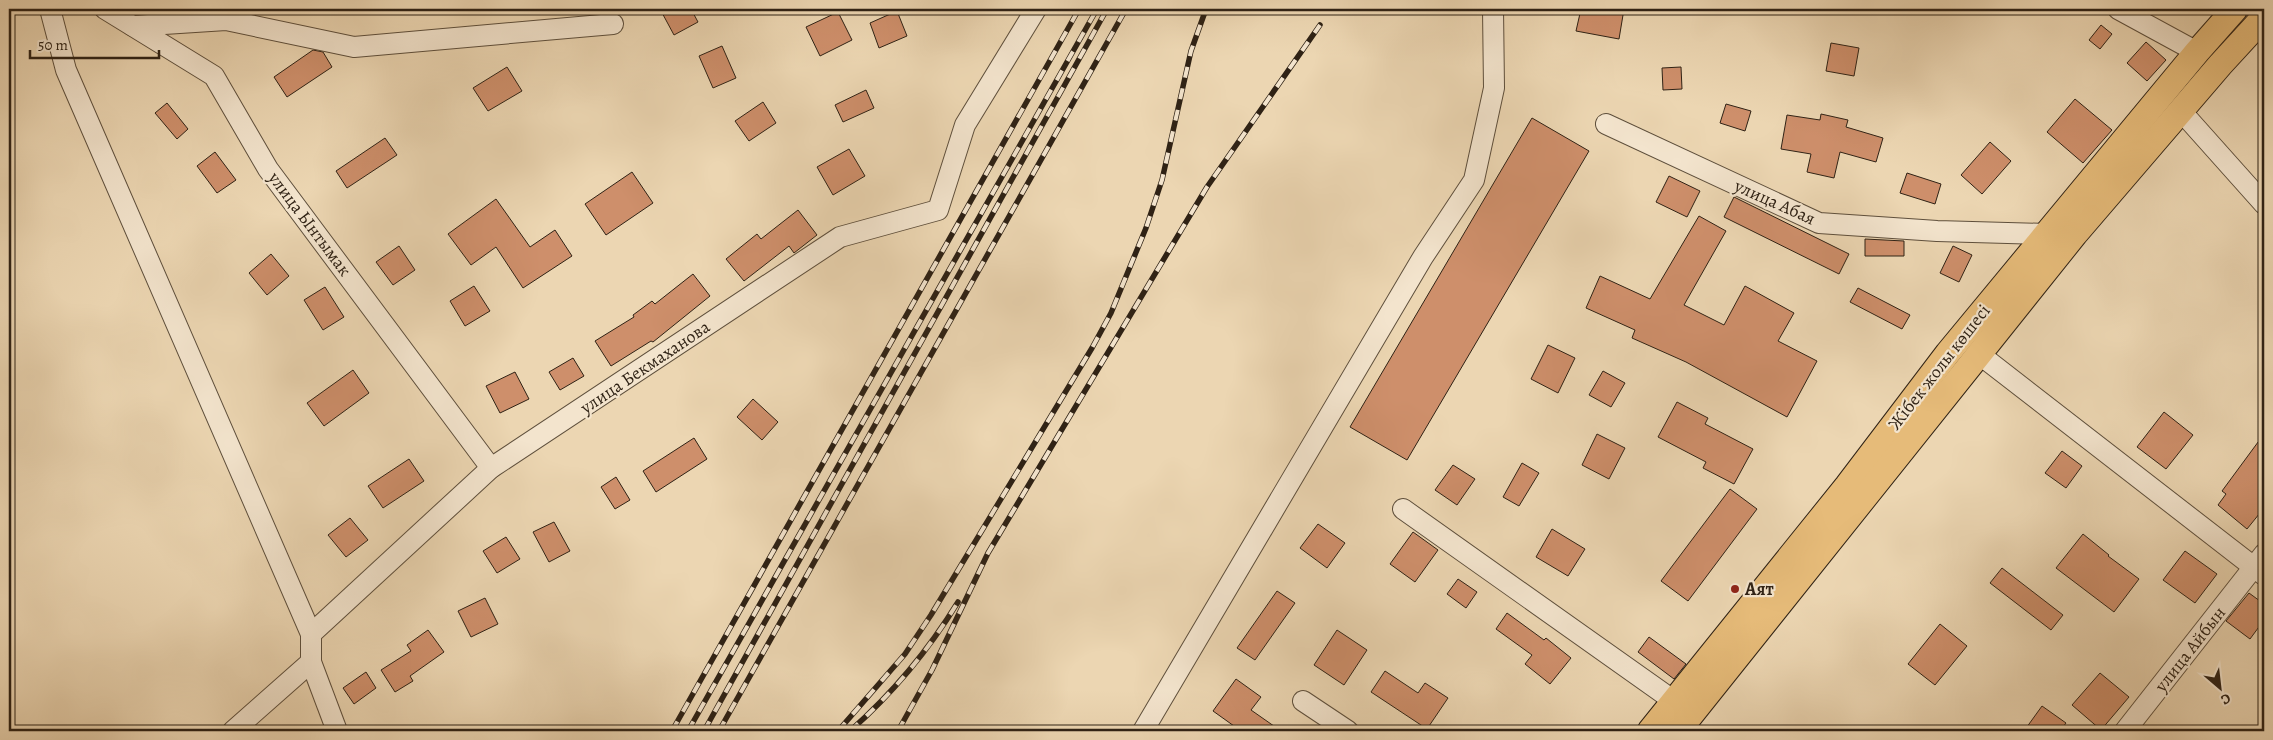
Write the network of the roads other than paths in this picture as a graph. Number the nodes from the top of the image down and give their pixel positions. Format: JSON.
{"nodes":[{"id":1,"x":50,"y":9,"type":"edge"},
{"id":2,"x":105,"y":9,"type":"edge"},
{"id":3,"x":1036,"y":9,"type":"edge"},
{"id":4,"x":1494,"y":9,"type":"edge"},
{"id":5,"x":2118,"y":9,"type":"edge"},
{"id":6,"x":2235,"y":9,"type":"edge"},
{"id":7,"x":2264,"y":17,"type":"edge"},
{"id":8,"x":613,"y":24,"type":"dead end"},
{"id":9,"x":132,"y":26,"type":"junction"},
{"id":10,"x":2197,"y":52,"type":"junction"},
{"id":11,"x":2181,"y":112,"type":"junction"},
{"id":12,"x":1606,"y":124,"type":"dead end"},
{"id":13,"x":2264,"y":204,"type":"edge"},
{"id":14,"x":2047,"y":234,"type":"junction"},
{"id":15,"x":1979,"y":354,"type":"junction"},
{"id":16,"x":491,"y":468,"type":"junction"},
{"id":17,"x":1403,"y":509,"type":"dead end"},
{"id":18,"x":2261,"y":565,"type":"edge"},
{"id":19,"x":311,"y":634,"type":"junction"},
{"id":20,"x":311,"y":662,"type":"junction"},
{"id":21,"x":1303,"y":701,"type":"dead end"},
{"id":22,"x":1674,"y":701,"type":"junction"},
{"id":23,"x":234,"y":731,"type":"edge"},
{"id":24,"x":337,"y":731,"type":"edge"},
{"id":25,"x":1143,"y":731,"type":"edge"},
{"id":26,"x":1348,"y":731,"type":"edge"},
{"id":27,"x":1650,"y":731,"type":"edge"},
{"id":28,"x":1678,"y":731,"type":"edge"},
{"id":29,"x":2125,"y":731,"type":"edge"}],
"edges":[{"from":1,"to":19,"type":"street"},
{"from":2,"to":9,"type":"street","name":"улица Ынтымак"},
{"from":3,"to":16,"type":"street","name":"улица Бекмаханова"},
{"from":4,"to":25,"type":"street"},
{"from":5,"to":10,"type":"street"},
{"from":6,"to":10,"type":"main road","name":"Жібек жолы көшесі"},
{"from":7,"to":11,"type":"main road","name":"Жібек жолы көшесі"},
{"from":8,"to":9,"type":"street"},
{"from":9,"to":16,"type":"street","name":"улица Ынтымак"},
{"from":10,"to":14,"type":"main road","name":"Жібек жолы көшесі"},
{"from":11,"to":13,"type":"street"},
{"from":11,"to":15,"type":"main road","name":"Жібек жолы көшесі"},
{"from":12,"to":14,"type":"street","name":"улица Абая"},
{"from":14,"to":22,"type":"main road","name":"Жібек жолы көшесі"},
{"from":15,"to":18,"type":"street"},
{"from":15,"to":28,"type":"main road","name":"Жібек жолы көшесі"},
{"from":16,"to":19,"type":"street","name":"улица Бекмаханова"},
{"from":17,"to":22,"type":"street"},
{"from":18,"to":29,"type":"street","name":"улица Айбын"},
{"from":19,"to":20,"type":"street"},
{"from":20,"to":23,"type":"street"},
{"from":20,"to":24,"type":"street"},
{"from":21,"to":26,"type":"street"},
{"from":22,"to":27,"type":"main road","name":"Жібек жолы көшесі"}]}
